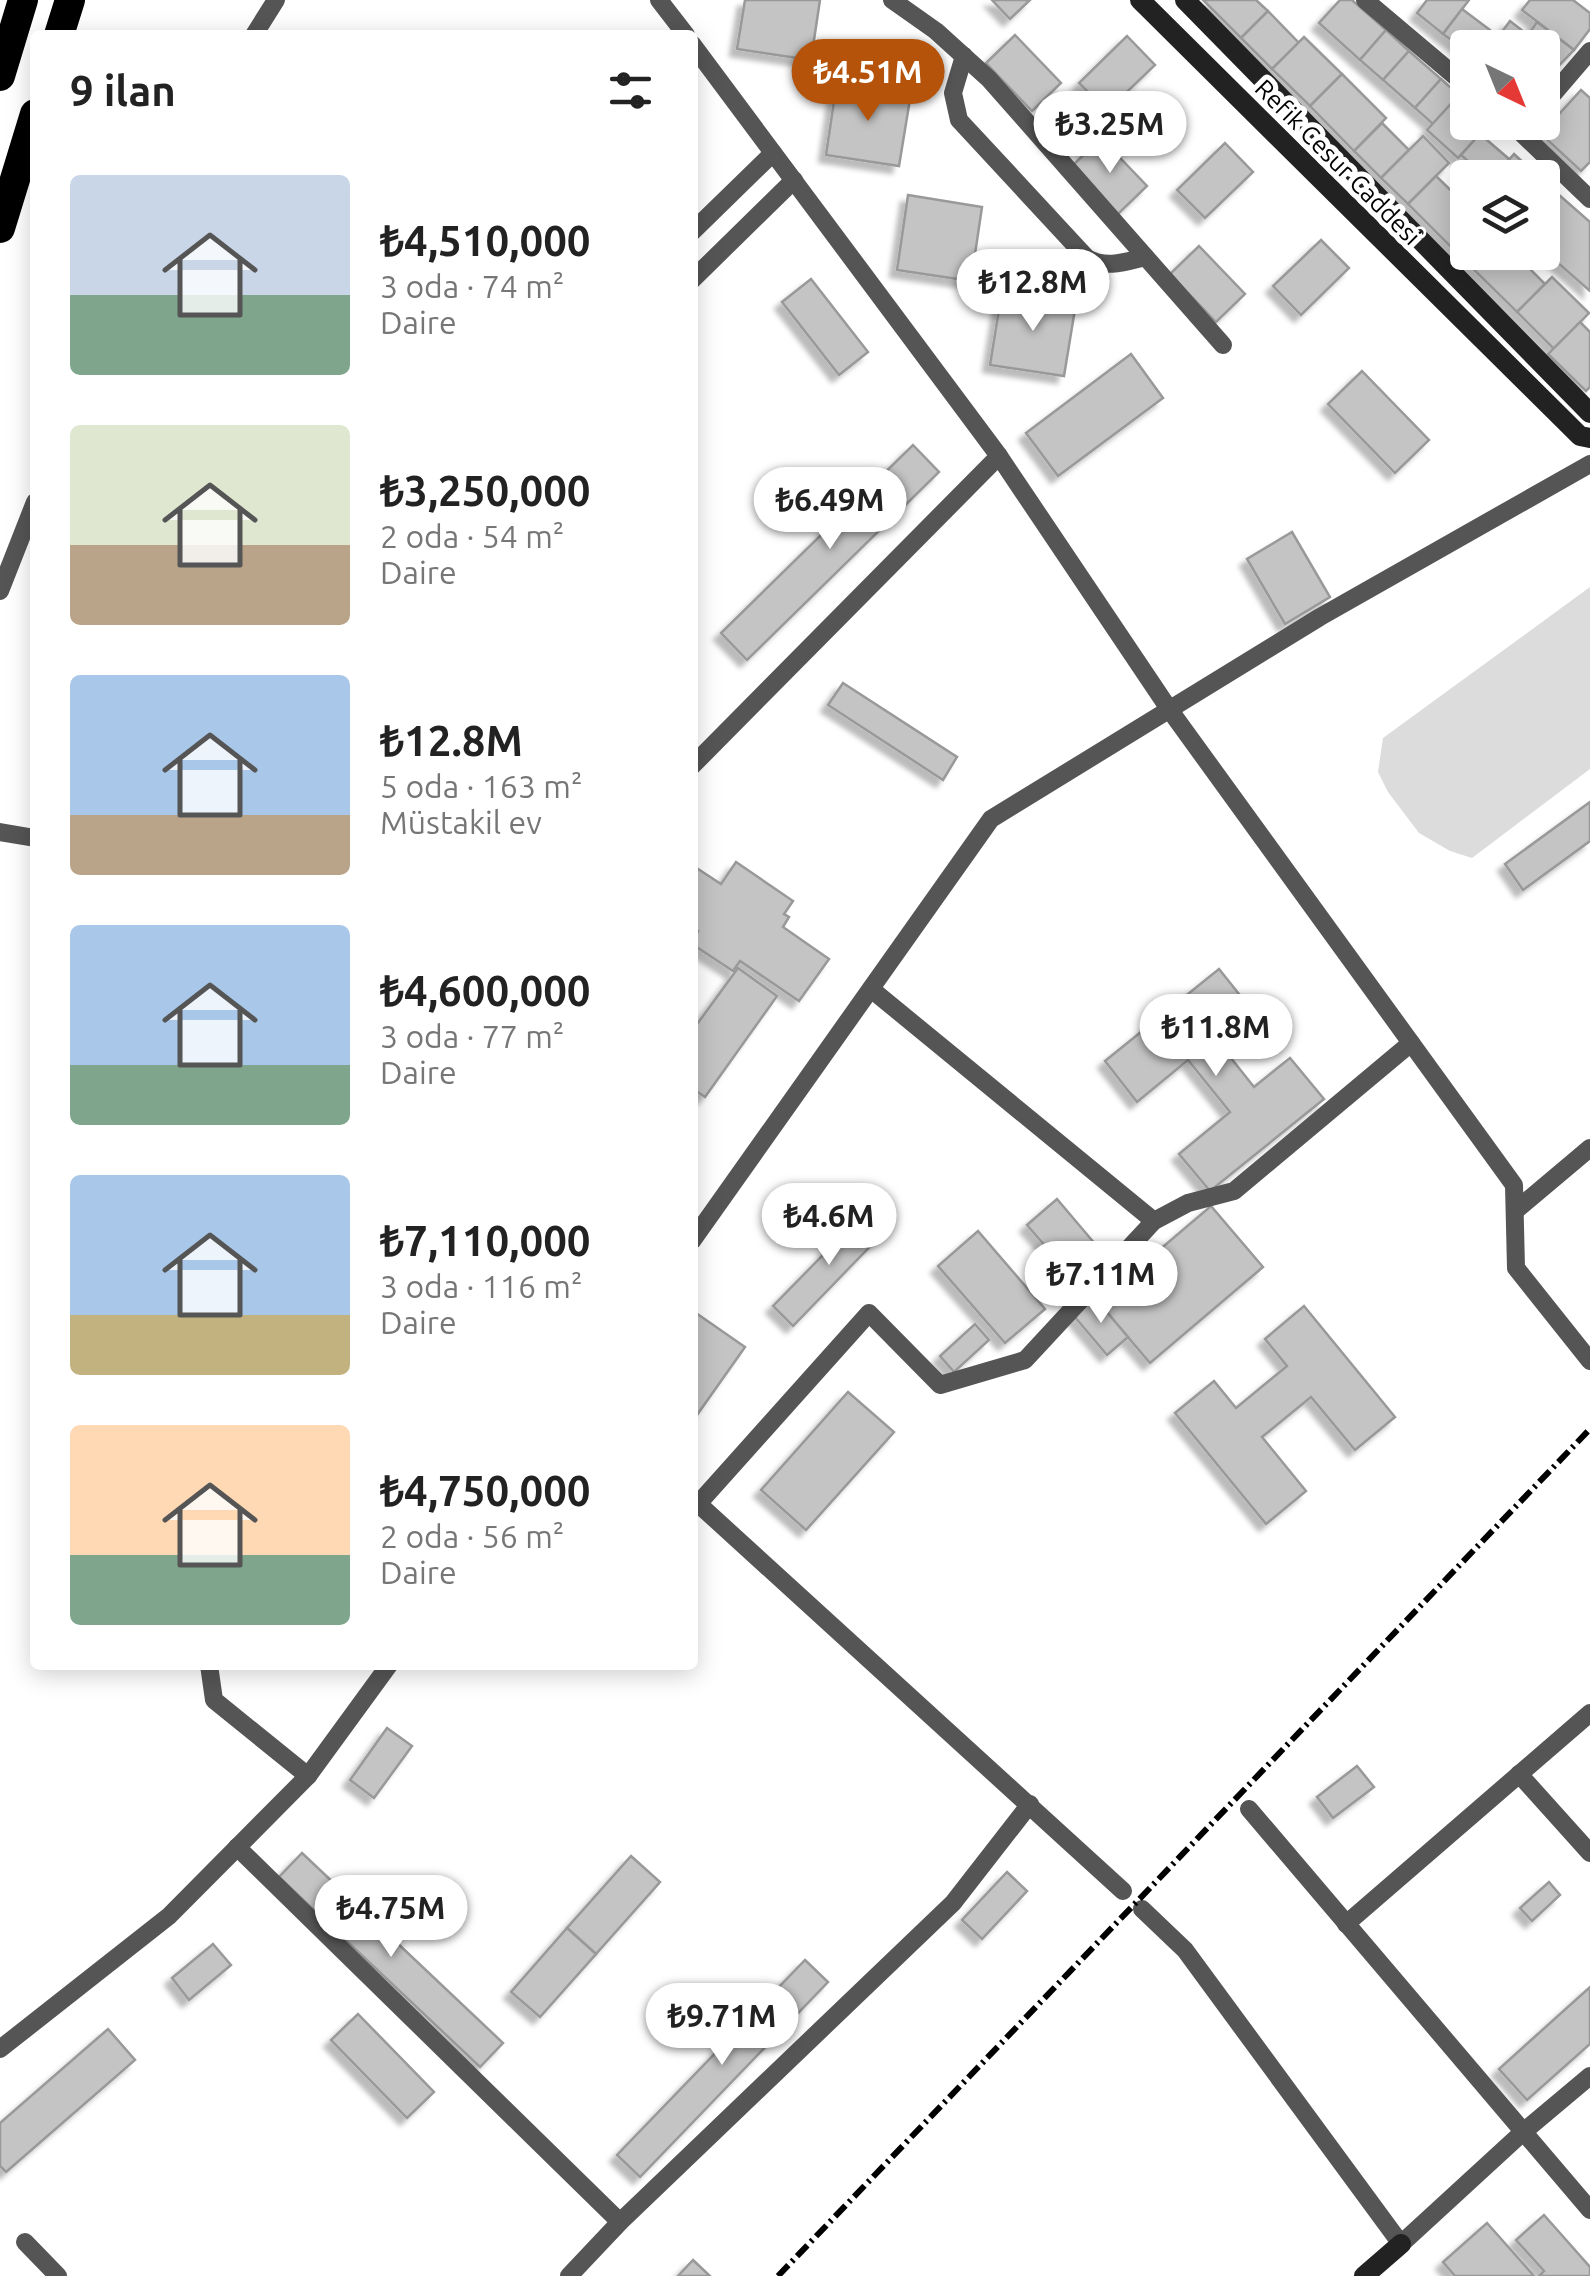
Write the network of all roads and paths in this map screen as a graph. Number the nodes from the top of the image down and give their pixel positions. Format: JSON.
{"nodes":[{"id":1,"x":23,"y":0,"type":"edge"},
{"id":2,"x":70,"y":0,"type":"edge"},
{"id":3,"x":276,"y":0,"type":"edge"},
{"id":4,"x":660,"y":0,"type":"edge"},
{"id":5,"x":892,"y":0,"type":"edge"},
{"id":6,"x":1140,"y":0,"type":"edge"},
{"id":7,"x":1185,"y":0,"type":"edge"},
{"id":8,"x":1365,"y":0,"type":"edge"},
{"id":9,"x":61,"y":30,"type":"edge"},
{"id":10,"x":257,"y":30,"type":"edge"},
{"id":11,"x":682,"y":30,"type":"edge"},
{"id":12,"x":1590,"y":51,"type":"edge"},
{"id":13,"x":698,"y":52,"type":"edge"},
{"id":14,"x":964,"y":56,"type":"junction"},
{"id":15,"x":1450,"y":71,"type":"edge"},
{"id":16,"x":0,"y":76,"type":"edge"},
{"id":17,"x":1560,"y":86,"type":"edge"},
{"id":18,"x":30,"y":130,"type":"edge"},
{"id":19,"x":1533,"y":140,"type":"edge"},
{"id":20,"x":773,"y":152,"type":"junction"},
{"id":21,"x":794,"y":180,"type":"junction"},
{"id":22,"x":1590,"y":199,"type":"edge"},
{"id":23,"x":698,"y":226,"type":"edge"},
{"id":24,"x":0,"y":228,"type":"edge"},
{"id":25,"x":1145,"y":257,"type":"junction"},
{"id":26,"x":698,"y":274,"type":"edge"},
{"id":27,"x":1223,"y":345,"type":"dead end"},
{"id":28,"x":1590,"y":413,"type":"edge"},
{"id":29,"x":1590,"y":438,"type":"edge"},
{"id":30,"x":1000,"y":456,"type":"junction"},
{"id":31,"x":1590,"y":464,"type":"edge"},
{"id":32,"x":30,"y":515,"type":"edge"},
{"id":33,"x":0,"y":591,"type":"edge"},
{"id":34,"x":1169,"y":709,"type":"junction"},
{"id":35,"x":698,"y":760,"type":"edge"},
{"id":36,"x":0,"y":832,"type":"edge"},
{"id":37,"x":30,"y":837,"type":"edge"},
{"id":38,"x":871,"y":989,"type":"junction"},
{"id":39,"x":1411,"y":1042,"type":"junction"},
{"id":40,"x":1590,"y":1148,"type":"edge"},
{"id":41,"x":1515,"y":1212,"type":"junction"},
{"id":42,"x":1154,"y":1221,"type":"junction"},
{"id":43,"x":698,"y":1233,"type":"edge"},
{"id":44,"x":1590,"y":1361,"type":"edge"},
{"id":45,"x":698,"y":1498,"type":"edge"},
{"id":46,"x":698,"y":1504,"type":"edge"},
{"id":47,"x":210,"y":1670,"type":"edge"},
{"id":48,"x":385,"y":1670,"type":"edge"},
{"id":49,"x":1590,"y":1713,"type":"edge"},
{"id":50,"x":1519,"y":1774,"type":"junction"},
{"id":51,"x":308,"y":1776,"type":"junction"},
{"id":52,"x":1030,"y":1804,"type":"junction"},
{"id":53,"x":1249,"y":1810,"type":"dead end"},
{"id":54,"x":237,"y":1847,"type":"junction"},
{"id":55,"x":1590,"y":1853,"type":"edge"},
{"id":56,"x":1123,"y":1891,"type":"dead end"},
{"id":57,"x":1142,"y":1909,"type":"dead end"},
{"id":58,"x":1346,"y":1924,"type":"junction"},
{"id":59,"x":0,"y":2049,"type":"edge"},
{"id":60,"x":1590,"y":2076,"type":"edge"},
{"id":61,"x":1522,"y":2133,"type":"junction"},
{"id":62,"x":1590,"y":2210,"type":"edge"},
{"id":63,"x":620,"y":2222,"type":"junction"},
{"id":64,"x":25,"y":2242,"type":"dead end"},
{"id":65,"x":1401,"y":2244,"type":"junction"},
{"id":66,"x":58,"y":2276,"type":"edge"},
{"id":67,"x":569,"y":2276,"type":"edge"},
{"id":68,"x":1364,"y":2276,"type":"edge"}],
"edges":[{"from":1,"to":16,"type":"highway"},
{"from":2,"to":9,"type":"highway"},
{"from":3,"to":10,"type":"street"},
{"from":4,"to":11,"type":"street"},
{"from":5,"to":14,"type":"street"},
{"from":6,"to":29,"type":"street","name":"Refik Cesur Caddesi"},
{"from":7,"to":28,"type":"street","name":"Refik Cesur Caddesi"},
{"from":8,"to":15,"type":"street"},
{"from":12,"to":17,"type":"street"},
{"from":13,"to":20,"type":"street"},
{"from":14,"to":25,"type":"street"},
{"from":14,"to":25,"type":"street"},
{"from":18,"to":24,"type":"highway"},
{"from":19,"to":22,"type":"street"},
{"from":20,"to":21,"type":"street"},
{"from":20,"to":23,"type":"street"},
{"from":21,"to":26,"type":"street"},
{"from":21,"to":30,"type":"street"},
{"from":25,"to":27,"type":"street"},
{"from":30,"to":34,"type":"street"},
{"from":30,"to":35,"type":"street"},
{"from":31,"to":34,"type":"street"},
{"from":32,"to":33,"type":"street"},
{"from":34,"to":38,"type":"street"},
{"from":34,"to":39,"type":"street"},
{"from":36,"to":37,"type":"street"},
{"from":38,"to":42,"type":"street"},
{"from":38,"to":43,"type":"street"},
{"from":39,"to":41,"type":"street"},
{"from":39,"to":42,"type":"street"},
{"from":40,"to":41,"type":"street"},
{"from":41,"to":44,"type":"street"},
{"from":42,"to":45,"type":"street"},
{"from":46,"to":52,"type":"street"},
{"from":47,"to":51,"type":"street"},
{"from":48,"to":51,"type":"street"},
{"from":49,"to":50,"type":"street"},
{"from":50,"to":55,"type":"street"},
{"from":50,"to":58,"type":"street"},
{"from":51,"to":54,"type":"street"},
{"from":52,"to":56,"type":"street"},
{"from":52,"to":63,"type":"street"},
{"from":53,"to":58,"type":"street"},
{"from":54,"to":59,"type":"street"},
{"from":54,"to":63,"type":"street"},
{"from":57,"to":65,"type":"street"},
{"from":58,"to":61,"type":"street"},
{"from":60,"to":61,"type":"street"},
{"from":61,"to":62,"type":"street"},
{"from":61,"to":65,"type":"street"},
{"from":63,"to":67,"type":"street"},
{"from":64,"to":66,"type":"street"},
{"from":65,"to":68,"type":"street"}]}
